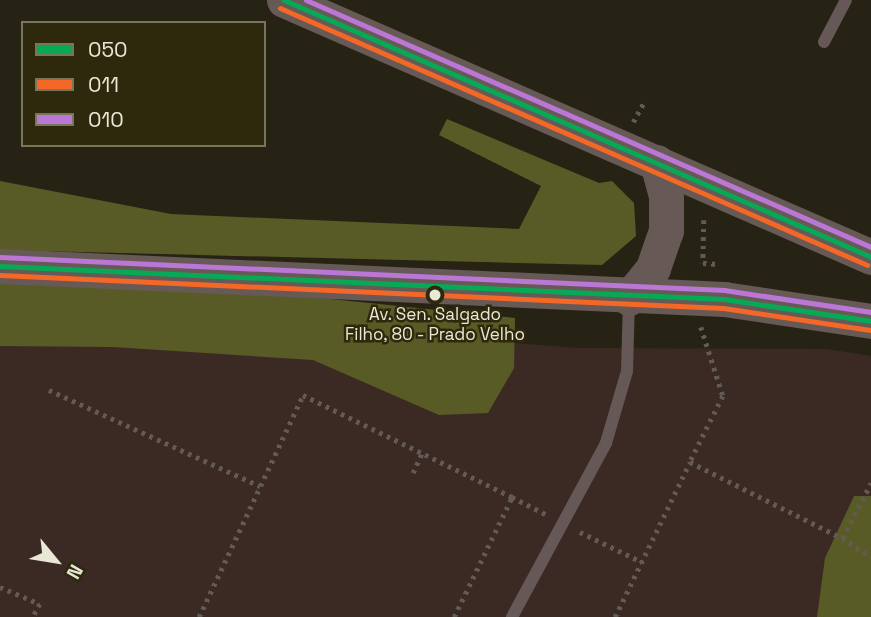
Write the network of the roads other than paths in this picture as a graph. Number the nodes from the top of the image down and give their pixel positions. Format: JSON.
{"nodes":[{"id":1,"x":285,"y":0,"type":"edge"},
{"id":2,"x":846,"y":0,"type":"edge"},
{"id":3,"x":824,"y":42,"type":"dead end"},
{"id":4,"x":657,"y":162,"type":"junction"},
{"id":5,"x":871,"y":257,"type":"edge"},
{"id":6,"x":0,"y":266,"type":"edge"},
{"id":7,"x":629,"y":298,"type":"junction"},
{"id":8,"x":871,"y":321,"type":"edge"},
{"id":9,"x":512,"y":617,"type":"edge"}],
"edges":[{"from":1,"to":4,"type":"main road"},
{"from":2,"to":3,"type":"lane"},
{"from":4,"to":5,"type":"main road"},
{"from":4,"to":7,"type":"main road"},
{"from":6,"to":7,"type":"main road"},
{"from":7,"to":8,"type":"main road"},
{"from":7,"to":9,"type":"lane"}]}
